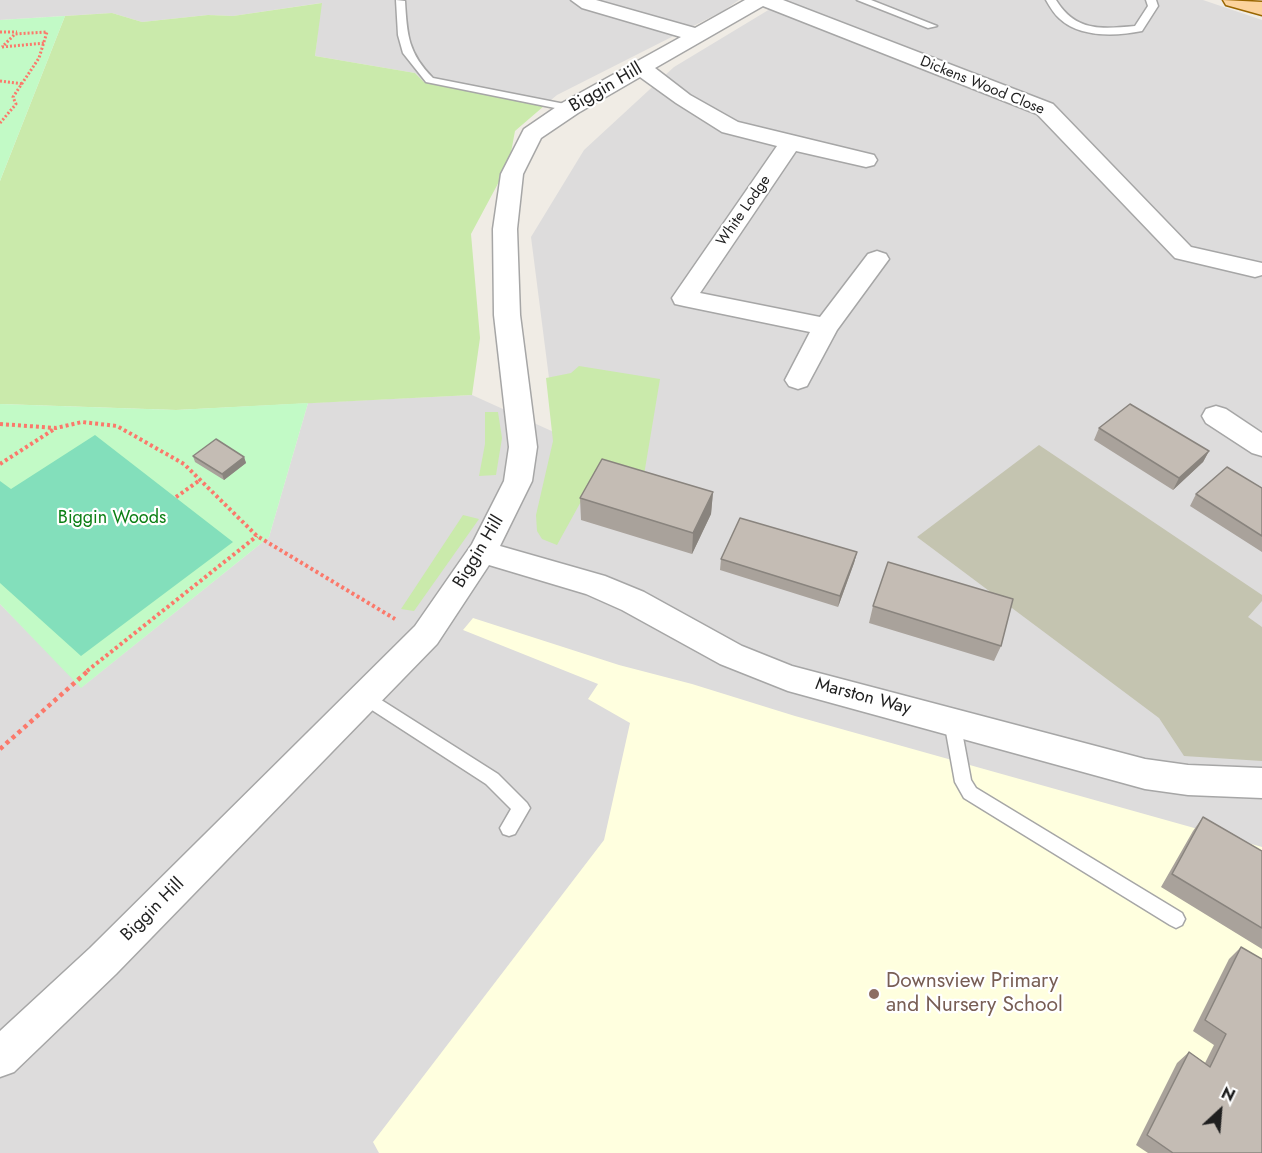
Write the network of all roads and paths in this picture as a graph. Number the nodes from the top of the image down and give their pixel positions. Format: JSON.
{"nodes":[{"id":1,"x":581,"y":0,"type":"edge"},
{"id":2,"x":759,"y":0,"type":"edge"},
{"id":3,"x":766,"y":0,"type":"edge"},
{"id":4,"x":862,"y":0,"type":"edge"},
{"id":5,"x":1051,"y":0,"type":"edge"},
{"id":6,"x":1151,"y":0,"type":"edge"},
{"id":7,"x":1234,"y":0,"type":"edge"},
{"id":8,"x":400,"y":1,"type":"edge"},
{"id":9,"x":1262,"y":9,"type":"edge"},
{"id":10,"x":932,"y":26,"type":"dead end"},
{"id":11,"x":0,"y":32,"type":"edge"},
{"id":12,"x":18,"y":32,"type":"junction"},
{"id":13,"x":697,"y":35,"type":"junction"},
{"id":14,"x":46,"y":42,"type":"junction"},
{"id":15,"x":1,"y":48,"type":"edge"},
{"id":16,"x":641,"y":68,"type":"junction"},
{"id":17,"x":0,"y":81,"type":"edge"},
{"id":18,"x":23,"y":84,"type":"junction"},
{"id":19,"x":570,"y":108,"type":"junction"},
{"id":20,"x":0,"y":123,"type":"edge"},
{"id":21,"x":790,"y":143,"type":"junction"},
{"id":22,"x":866,"y":160,"type":"dead end"},
{"id":23,"x":877,"y":259,"type":"dead end"},
{"id":24,"x":1255,"y":269,"type":"dead end"},
{"id":25,"x":826,"y":327,"type":"junction"},
{"id":26,"x":798,"y":380,"type":"dead end"},
{"id":27,"x":1216,"y":416,"type":"dead end"},
{"id":28,"x":0,"y":424,"type":"edge"},
{"id":29,"x":56,"y":428,"type":"junction"},
{"id":30,"x":1262,"y":446,"type":"edge"},
{"id":31,"x":0,"y":464,"type":"edge"},
{"id":32,"x":200,"y":480,"type":"junction"},
{"id":33,"x":176,"y":497,"type":"dead end"},
{"id":34,"x":257,"y":536,"type":"junction"},
{"id":35,"x":482,"y":552,"type":"junction"},
{"id":36,"x":426,"y":635,"type":"junction"},
{"id":37,"x":364,"y":696,"type":"junction"},
{"id":38,"x":952,"y":721,"type":"junction"},
{"id":39,"x":0,"y":749,"type":"edge"},
{"id":40,"x":1262,"y":783,"type":"edge"},
{"id":41,"x":509,"y":828,"type":"dead end"},
{"id":42,"x":1176,"y":919,"type":"dead end"},
{"id":43,"x":0,"y":1058,"type":"edge"}],
"edges":[{"from":1,"to":13,"type":"street"},
{"from":2,"to":13,"type":"street","name":"Biggin Hill"},
{"from":3,"to":24,"type":"street","name":"Dickens Wood Close"},
{"from":4,"to":10,"type":"lane"},
{"from":5,"to":6,"type":"lane"},
{"from":7,"to":9,"type":"main road"},
{"from":8,"to":19,"type":"lane"},
{"from":11,"to":12,"type":"path"},
{"from":12,"to":14,"type":"path"},
{"from":12,"to":15,"type":"path"},
{"from":13,"to":16,"type":"street","name":"Biggin Hill"},
{"from":14,"to":15,"type":"path"},
{"from":14,"to":18,"type":"path"},
{"from":16,"to":19,"type":"street","name":"Biggin Hill"},
{"from":16,"to":21,"type":"street"},
{"from":17,"to":18,"type":"path"},
{"from":18,"to":20,"type":"path"},
{"from":19,"to":35,"type":"street","name":"Biggin Hill"},
{"from":21,"to":22,"type":"street"},
{"from":21,"to":25,"type":"street","name":"White Lodge"},
{"from":23,"to":25,"type":"street"},
{"from":25,"to":26,"type":"street"},
{"from":27,"to":30,"type":"street"},
{"from":28,"to":29,"type":"path"},
{"from":29,"to":31,"type":"path"},
{"from":29,"to":32,"type":"path"},
{"from":32,"to":33,"type":"path"},
{"from":32,"to":34,"type":"path"},
{"from":34,"to":36,"type":"path"},
{"from":34,"to":39,"type":"path"},
{"from":35,"to":36,"type":"street","name":"Biggin Hill"},
{"from":35,"to":38,"type":"street","name":"Marston Way"},
{"from":36,"to":37,"type":"street","name":"Biggin Hill"},
{"from":37,"to":41,"type":"lane"},
{"from":37,"to":43,"type":"street","name":"Biggin Hill"},
{"from":38,"to":40,"type":"street","name":"Marston Way"},
{"from":38,"to":42,"type":"lane"}]}
